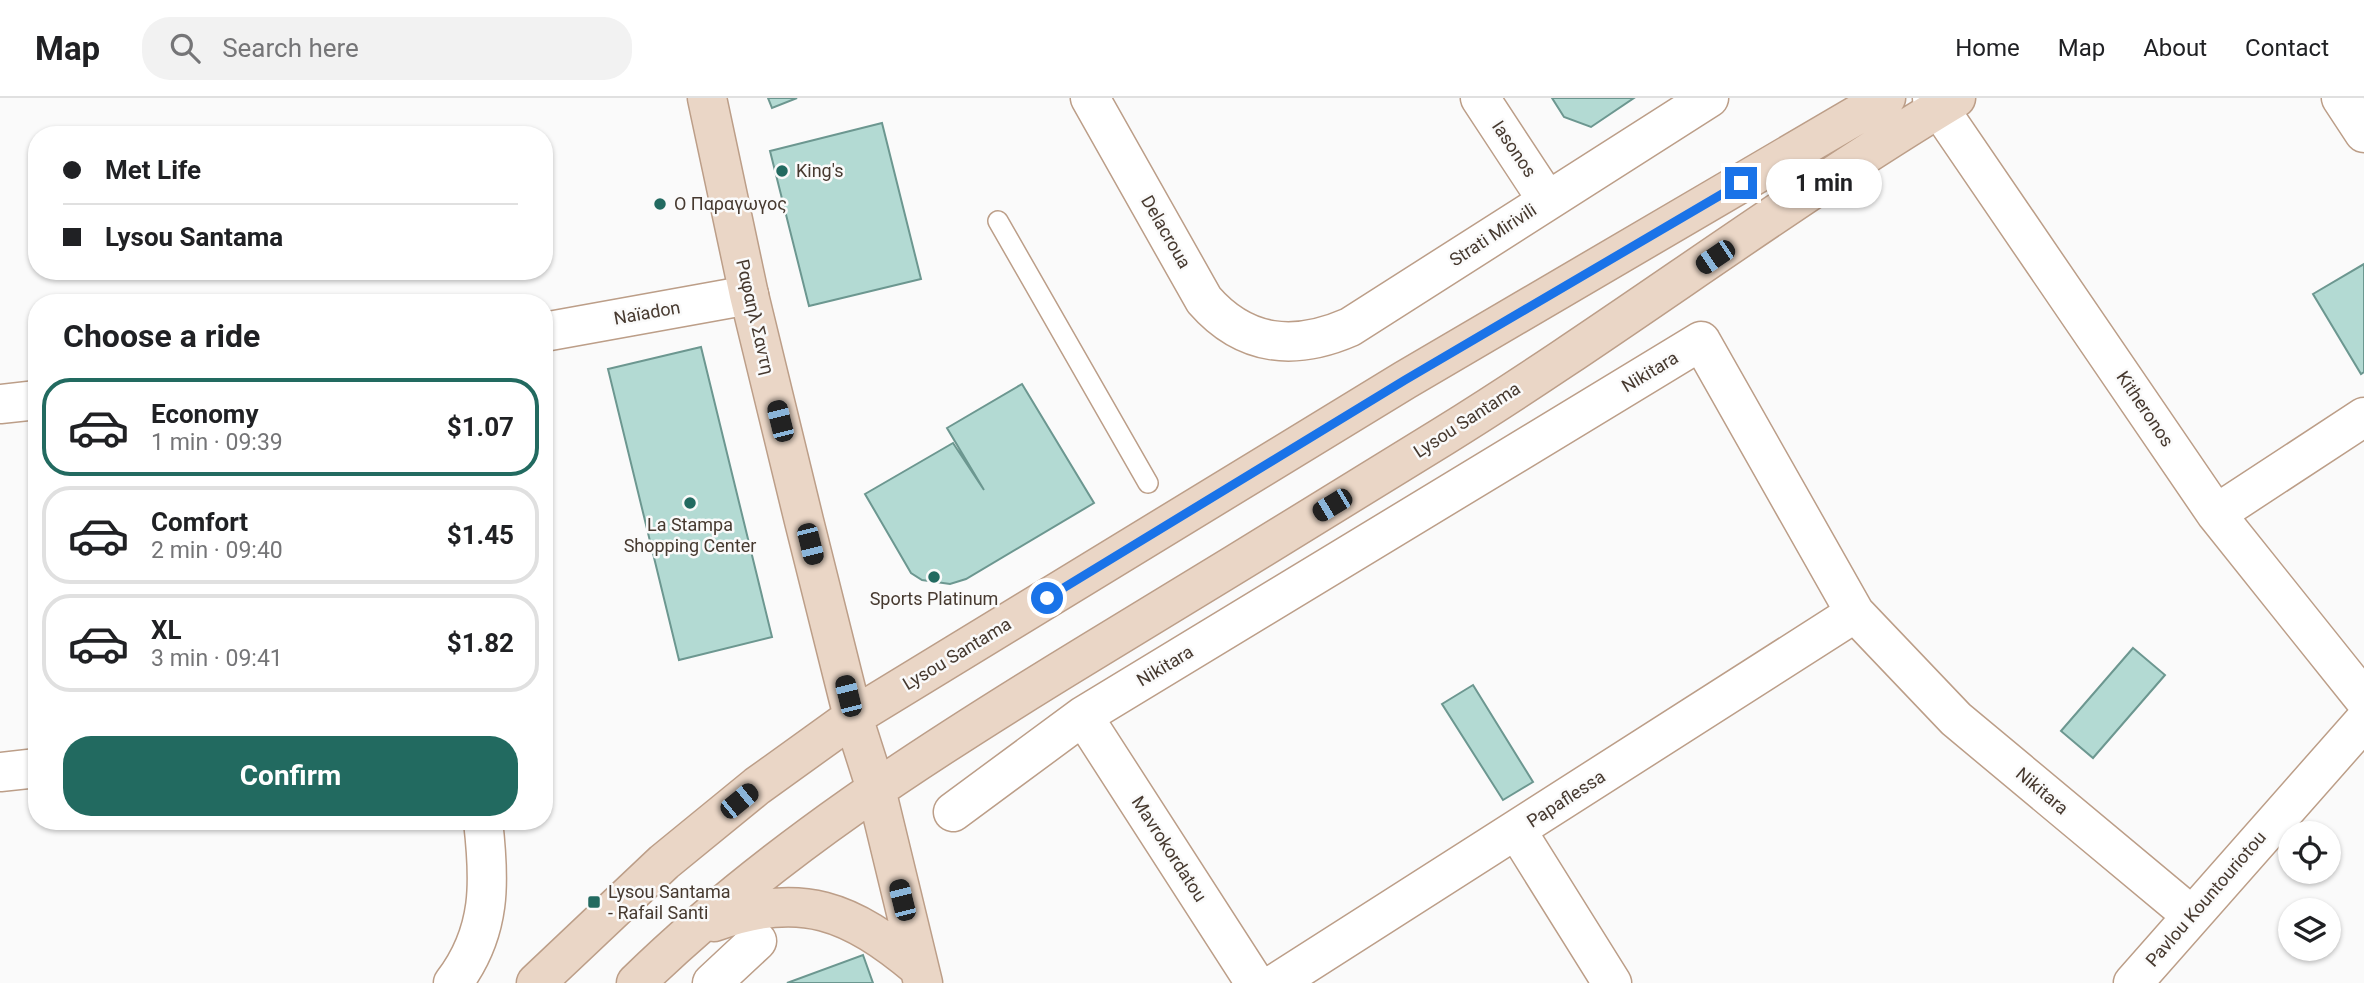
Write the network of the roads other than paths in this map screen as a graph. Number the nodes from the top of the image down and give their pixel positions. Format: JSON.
{"nodes":[{"id":1,"x":707,"y":98,"type":"edge"},
{"id":2,"x":1090,"y":98,"type":"edge"},
{"id":3,"x":1480,"y":98,"type":"edge"},
{"id":4,"x":1709,"y":98,"type":"edge"},
{"id":5,"x":1886,"y":98,"type":"edge"},
{"id":6,"x":2341,"y":98,"type":"edge"},
{"id":7,"x":1943,"y":101,"type":"edge"},
{"id":8,"x":2364,"y":133,"type":"edge"},
{"id":9,"x":1547,"y":200,"type":"junction"},
{"id":10,"x":999,"y":221,"type":"dead end"},
{"id":11,"x":749,"y":295,"type":"junction"},
{"id":12,"x":553,"y":330,"type":"edge"},
{"id":13,"x":1267,"y":340,"type":"joint"},
{"id":14,"x":28,"y":401,"type":"edge"},
{"id":15,"x":0,"y":404,"type":"edge"},
{"id":16,"x":2364,"y":416,"type":"edge"},
{"id":17,"x":1148,"y":483,"type":"dead end"},
{"id":18,"x":2216,"y":514,"type":"junction"},
{"id":19,"x":1855,"y":613,"type":"junction"},
{"id":20,"x":2364,"y":699,"type":"edge"},
{"id":21,"x":1083,"y":716,"type":"junction"},
{"id":22,"x":853,"y":717,"type":"junction"},
{"id":23,"x":2364,"y":720,"type":"edge"},
{"id":24,"x":28,"y":769,"type":"edge"},
{"id":25,"x":0,"y":772,"type":"edge"},
{"id":26,"x":876,"y":789,"type":"junction"},
{"id":27,"x":953,"y":813,"type":"dead end"},
{"id":28,"x":485,"y":830,"type":"edge"},
{"id":29,"x":1517,"y":831,"type":"junction"},
{"id":30,"x":2191,"y":915,"type":"junction"},
{"id":31,"x":695,"y":929,"type":"junction"},
{"id":32,"x":757,"y":942,"type":"dead end"},
{"id":33,"x":921,"y":976,"type":"edge"},
{"id":34,"x":453,"y":983,"type":"edge"},
{"id":35,"x":536,"y":983,"type":"edge"},
{"id":36,"x":636,"y":983,"type":"edge"},
{"id":37,"x":712,"y":983,"type":"edge"},
{"id":38,"x":1255,"y":983,"type":"edge"},
{"id":39,"x":1276,"y":983,"type":"edge"},
{"id":40,"x":1612,"y":983,"type":"edge"},
{"id":41,"x":2133,"y":983,"type":"edge"}],
"edges":[{"from":1,"to":11,"type":"main road","name":"Ραφαηλ Σαντη"},
{"from":2,"to":13,"type":"street","name":"Delacroua"},
{"from":3,"to":9,"type":"street","name":"Iasonos"},
{"from":4,"to":9,"type":"street","name":"Strati Mirivili"},
{"from":5,"to":22,"type":"main road","name":"Lysou Santama"},
{"from":6,"to":8,"type":"street"},
{"from":7,"to":18,"type":"street","name":"Kitheronos"},
{"from":7,"to":26,"type":"main road","name":"Lysou Santama"},
{"from":9,"to":13,"type":"street","name":"Strati Mirivili"},
{"from":10,"to":17,"type":"lane"},
{"from":11,"to":12,"type":"street","name":"Naïadon"},
{"from":11,"to":22,"type":"main road","name":"Ραφαηλ Σαντη"},
{"from":14,"to":15,"type":"street"},
{"from":16,"to":18,"type":"street"},
{"from":18,"to":20,"type":"street","name":"Kitheronos"},
{"from":19,"to":21,"type":"street","name":"Nikitara"},
{"from":19,"to":29,"type":"street","name":"Papaflessa"},
{"from":19,"to":30,"type":"street","name":"Nikitara"},
{"from":21,"to":27,"type":"street","name":"Nikitara"},
{"from":21,"to":38,"type":"street","name":"Mavrokordatou"},
{"from":22,"to":26,"type":"main road","name":"Ραφαηλ Σαντη"},
{"from":22,"to":35,"type":"main road","name":"Lysou Santama"},
{"from":23,"to":30,"type":"street","name":"Pavlou Kountouriotou"},
{"from":24,"to":25,"type":"street"},
{"from":26,"to":31,"type":"main road","name":"Lysou Santama"},
{"from":26,"to":33,"type":"main road","name":"Ραφαηλ Σαντη"},
{"from":28,"to":34,"type":"street"},
{"from":29,"to":39,"type":"street","name":"Papaflessa"},
{"from":29,"to":40,"type":"street"},
{"from":30,"to":41,"type":"street","name":"Pavlou Kountouriotou"},
{"from":31,"to":33,"type":"main road"},
{"from":31,"to":36,"type":"main road","name":"Lysou Santama"},
{"from":32,"to":37,"type":"street"}]}
